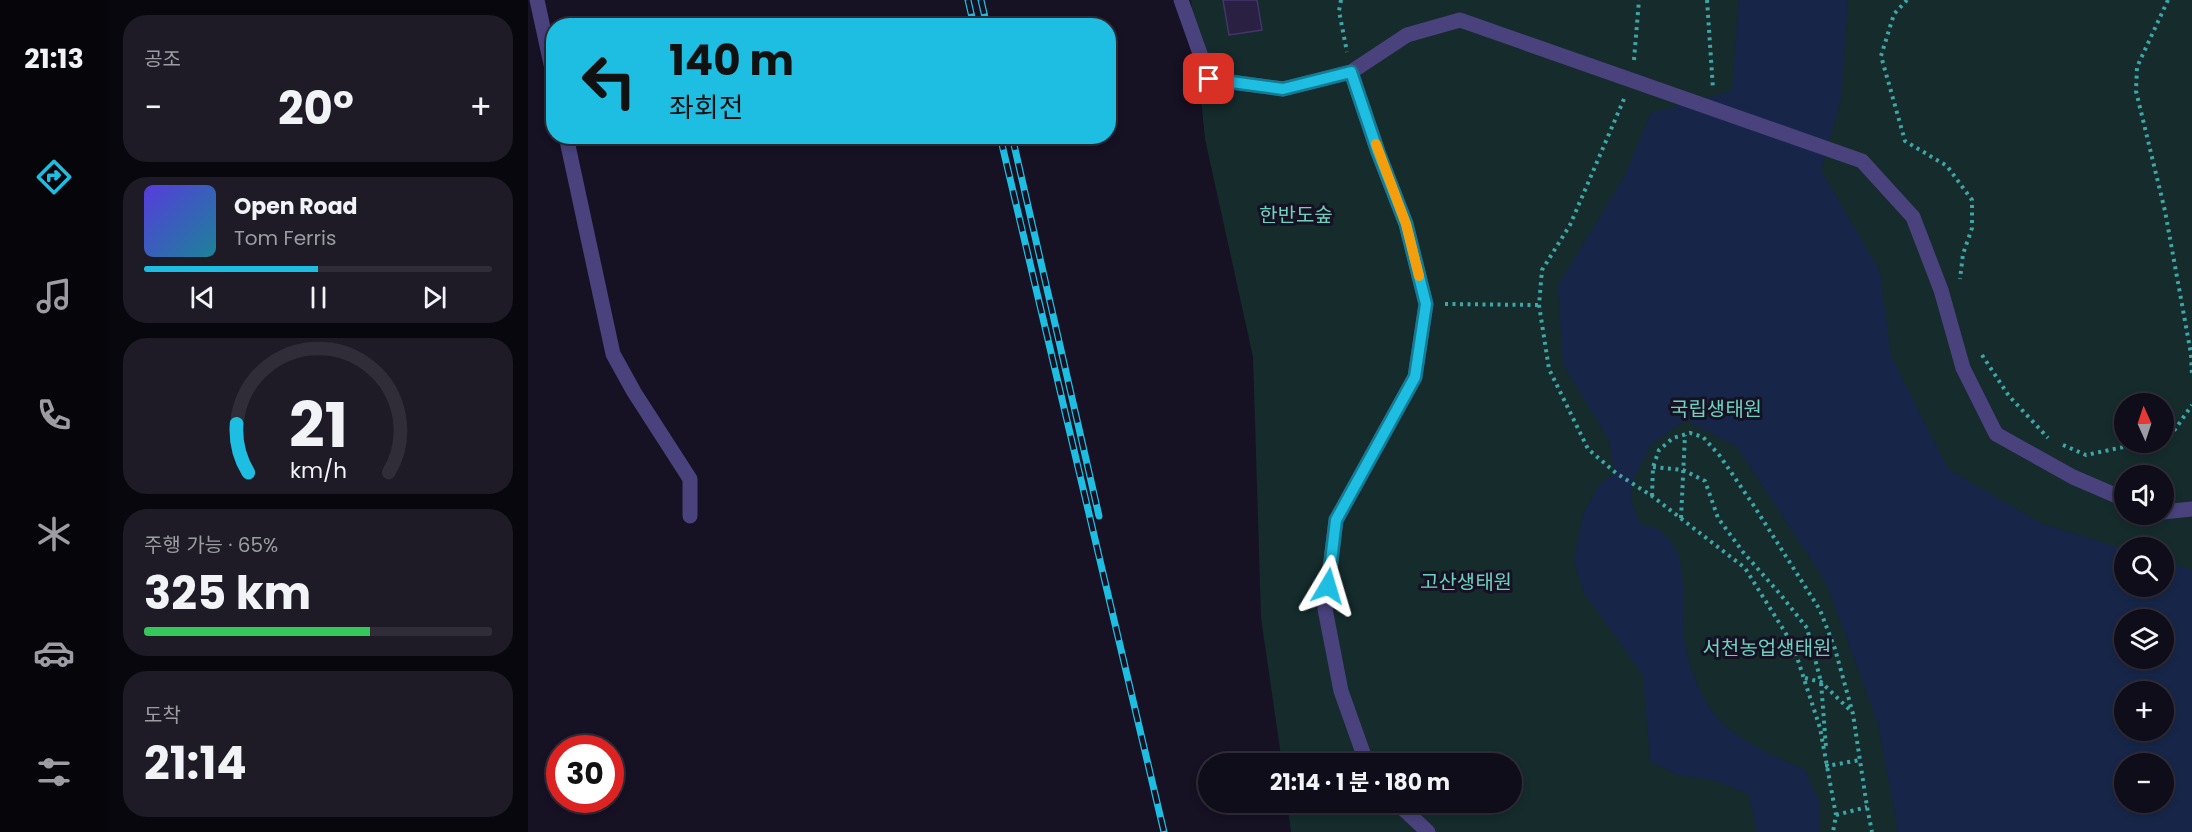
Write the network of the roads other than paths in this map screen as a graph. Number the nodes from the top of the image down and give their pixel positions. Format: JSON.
{"nodes":[{"id":1,"x":537,"y":0,"type":"edge"},
{"id":2,"x":1181,"y":0,"type":"edge"},
{"id":3,"x":546,"y":41,"type":"edge"},
{"id":4,"x":1351,"y":72,"type":"junction"},
{"id":5,"x":568,"y":144,"type":"edge"},
{"id":6,"x":2114,"y":495,"type":"edge"},
{"id":7,"x":2192,"y":509,"type":"edge"},
{"id":8,"x":2174,"y":511,"type":"edge"},
{"id":9,"x":690,"y":516,"type":"dead end"},
{"id":10,"x":1363,"y":753,"type":"edge"},
{"id":11,"x":1408,"y":813,"type":"edge"},
{"id":12,"x":1428,"y":832,"type":"edge"}],
"edges":[{"from":1,"to":3,"type":"street"},
{"from":2,"to":4,"type":"street"},
{"from":4,"to":6,"type":"street"},
{"from":4,"to":10,"type":"street"},
{"from":5,"to":9,"type":"street"},
{"from":7,"to":8,"type":"street"},
{"from":11,"to":12,"type":"street"}]}
